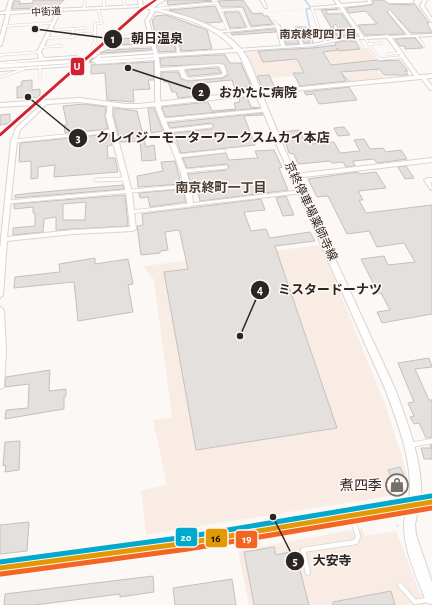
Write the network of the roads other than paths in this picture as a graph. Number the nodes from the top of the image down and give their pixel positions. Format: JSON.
{"nodes":[{"id":1,"x":11,"y":0,"type":"edge"},
{"id":2,"x":85,"y":0,"type":"edge"},
{"id":3,"x":104,"y":0,"type":"edge"},
{"id":4,"x":163,"y":0,"type":"edge"},
{"id":5,"x":262,"y":0,"type":"edge"},
{"id":6,"x":336,"y":0,"type":"edge"},
{"id":7,"x":369,"y":0,"type":"edge"},
{"id":8,"x":387,"y":0,"type":"edge"},
{"id":9,"x":412,"y":0,"type":"edge"},
{"id":10,"x":425,"y":0,"type":"edge"},
{"id":11,"x":124,"y":1,"type":"edge"},
{"id":12,"x":158,"y":2,"type":"junction"},
{"id":13,"x":140,"y":3,"type":"edge"},
{"id":14,"x":162,"y":6,"type":"junction"},
{"id":15,"x":340,"y":6,"type":"junction"},
{"id":16,"x":125,"y":7,"type":"junction"},
{"id":17,"x":84,"y":8,"type":"junction"},
{"id":18,"x":98,"y":8,"type":"junction"},
{"id":19,"x":104,"y":8,"type":"junction"},
{"id":20,"x":266,"y":8,"type":"dead end"},
{"id":21,"x":312,"y":8,"type":"joint"},
{"id":22,"x":152,"y":9,"type":"junction"},
{"id":23,"x":56,"y":10,"type":"junction"},
{"id":24,"x":220,"y":10,"type":"junction"},
{"id":25,"x":344,"y":11,"type":"junction"},
{"id":26,"x":389,"y":11,"type":"dead end"},
{"id":27,"x":328,"y":12,"type":"dead end"},
{"id":28,"x":0,"y":13,"type":"edge"},
{"id":29,"x":7,"y":13,"type":"junction"},
{"id":30,"x":274,"y":21,"type":"dead end"},
{"id":31,"x":432,"y":21,"type":"edge"},
{"id":32,"x":53,"y":23,"type":"junction"},
{"id":33,"x":4,"y":26,"type":"junction"},
{"id":34,"x":278,"y":26,"type":"junction"},
{"id":35,"x":335,"y":26,"type":"dead end"},
{"id":36,"x":85,"y":28,"type":"dead end"},
{"id":37,"x":249,"y":28,"type":"junction"},
{"id":38,"x":73,"y":29,"type":"junction"},
{"id":39,"x":49,"y":30,"type":"junction"},
{"id":40,"x":228,"y":30,"type":"junction"},
{"id":41,"x":217,"y":32,"type":"junction"},
{"id":42,"x":96,"y":33,"type":"junction"},
{"id":43,"x":280,"y":33,"type":"junction"},
{"id":44,"x":151,"y":34,"type":"junction"},
{"id":45,"x":432,"y":34,"type":"edge"},
{"id":46,"x":175,"y":35,"type":"dead end"},
{"id":47,"x":388,"y":36,"type":"junction"},
{"id":48,"x":410,"y":36,"type":"junction"},
{"id":49,"x":416,"y":36,"type":"junction"},
{"id":50,"x":1,"y":37,"type":"edge"},
{"id":51,"x":46,"y":38,"type":"junction"},
{"id":52,"x":73,"y":38,"type":"dead end"},
{"id":53,"x":356,"y":38,"type":"junction"},
{"id":54,"x":364,"y":38,"type":"junction"},
{"id":55,"x":342,"y":39,"type":"junction"},
{"id":56,"x":326,"y":42,"type":"junction"},
{"id":57,"x":369,"y":44,"type":"junction"},
{"id":58,"x":381,"y":44,"type":"dead end"},
{"id":59,"x":0,"y":45,"type":"edge"},
{"id":60,"x":154,"y":45,"type":"junction"},
{"id":61,"x":61,"y":46,"type":"dead end"},
{"id":62,"x":302,"y":46,"type":"junction"},
{"id":63,"x":424,"y":46,"type":"dead end"},
{"id":64,"x":283,"y":47,"type":"junction"},
{"id":65,"x":92,"y":48,"type":"dead end"},
{"id":66,"x":363,"y":48,"type":"dead end"},
{"id":67,"x":40,"y":49,"type":"junction"},
{"id":68,"x":239,"y":50,"type":"junction"},
{"id":69,"x":180,"y":54,"type":"junction"},
{"id":70,"x":387,"y":54,"type":"dead end"},
{"id":71,"x":0,"y":55,"type":"edge"},
{"id":72,"x":402,"y":55,"type":"junction"},
{"id":73,"x":156,"y":56,"type":"junction"},
{"id":74,"x":42,"y":60,"type":"junction"},
{"id":75,"x":98,"y":60,"type":"tunnel mouth"},
{"id":76,"x":72,"y":62,"type":"tunnel mouth"},
{"id":77,"x":0,"y":63,"type":"edge"},
{"id":78,"x":0,"y":66,"type":"edge"},
{"id":79,"x":40,"y":68,"type":"junction"},
{"id":80,"x":181,"y":68,"type":"junction"},
{"id":81,"x":24,"y":69,"type":"junction"},
{"id":82,"x":0,"y":70,"type":"edge"},
{"id":83,"x":158,"y":70,"type":"junction"},
{"id":84,"x":40,"y":76,"type":"dead end"},
{"id":85,"x":432,"y":76,"type":"edge"},
{"id":86,"x":0,"y":77,"type":"edge"},
{"id":87,"x":420,"y":77,"type":"junction"},
{"id":88,"x":432,"y":89,"type":"edge"},
{"id":89,"x":259,"y":93,"type":"junction"},
{"id":90,"x":48,"y":101,"type":"junction"},
{"id":91,"x":110,"y":104,"type":"junction"},
{"id":92,"x":158,"y":104,"type":"junction"},
{"id":93,"x":0,"y":105,"type":"edge"},
{"id":94,"x":266,"y":110,"type":"junction"},
{"id":95,"x":164,"y":120,"type":"junction"},
{"id":96,"x":211,"y":126,"type":"dead end"},
{"id":97,"x":114,"y":131,"type":"junction"},
{"id":98,"x":168,"y":131,"type":"junction"},
{"id":99,"x":14,"y":141,"type":"junction"},
{"id":100,"x":224,"y":151,"type":"dead end"},
{"id":101,"x":178,"y":156,"type":"junction"},
{"id":102,"x":432,"y":160,"type":"edge"},
{"id":103,"x":226,"y":166,"type":"dead end"},
{"id":104,"x":184,"y":171,"type":"junction"},
{"id":105,"x":295,"y":176,"type":"junction"},
{"id":106,"x":126,"y":179,"type":"junction"},
{"id":107,"x":96,"y":180,"type":"dead end"},
{"id":108,"x":432,"y":180,"type":"edge"},
{"id":109,"x":188,"y":186,"type":"junction"},
{"id":110,"x":432,"y":188,"type":"edge"},
{"id":111,"x":129,"y":192,"type":"junction"},
{"id":112,"x":302,"y":192,"type":"junction"},
{"id":113,"x":8,"y":202,"type":"junction"},
{"id":114,"x":190,"y":205,"type":"junction"},
{"id":115,"x":131,"y":212,"type":"junction"},
{"id":116,"x":2,"y":224,"type":"edge"},
{"id":117,"x":4,"y":239,"type":"junction"},
{"id":118,"x":0,"y":296,"type":"edge"},
{"id":119,"x":0,"y":310,"type":"edge"},
{"id":120,"x":0,"y":386,"type":"edge"},
{"id":121,"x":432,"y":441,"type":"edge"},
{"id":122,"x":409,"y":445,"type":"junction"},
{"id":123,"x":432,"y":502,"type":"edge"},
{"id":124,"x":412,"y":506,"type":"junction"},
{"id":125,"x":351,"y":516,"type":"junction"},
{"id":126,"x":0,"y":568,"type":"edge"},
{"id":127,"x":308,"y":573,"type":"dead end"},
{"id":128,"x":400,"y":585,"type":"dead end"},
{"id":129,"x":432,"y":598,"type":"edge"}],
"edges":[{"from":1,"to":29,"type":"street"},
{"from":2,"to":17,"type":"lane"},
{"from":3,"to":19,"type":"lane"},
{"from":4,"to":12,"type":"street"},
{"from":5,"to":20,"type":"street"},
{"from":6,"to":15,"type":"street"},
{"from":7,"to":15,"type":"street"},
{"from":8,"to":9,"type":"street"},
{"from":10,"to":31,"type":"street"},
{"from":11,"to":16,"type":"lane"},
{"from":12,"to":14,"type":"lane"},
{"from":12,"to":22,"type":"street"},
{"from":13,"to":16,"type":"street","name":"中街道"},
{"from":13,"to":22,"type":"main road","name":"京終停車場薬師寺線"},
{"from":14,"to":22,"type":"lane"},
{"from":14,"to":24,"type":"lane"},
{"from":15,"to":21,"type":"street"},
{"from":15,"to":25,"type":"street"},
{"from":16,"to":19,"type":"street","name":"中街道"},
{"from":17,"to":18,"type":"street","name":"中街道"},
{"from":17,"to":23,"type":"street","name":"中街道"},
{"from":18,"to":19,"type":"street","name":"中街道"},
{"from":18,"to":42,"type":"lane"},
{"from":21,"to":56,"type":"lane"},
{"from":22,"to":41,"type":"main road","name":"京終停車場薬師寺線"},
{"from":22,"to":44,"type":"street"},
{"from":23,"to":29,"type":"street","name":"中街道"},
{"from":23,"to":32,"type":"street"},
{"from":24,"to":37,"type":"lane"},
{"from":24,"to":40,"type":"lane"},
{"from":25,"to":27,"type":"lane"},
{"from":25,"to":54,"type":"street"},
{"from":26,"to":48,"type":"lane"},
{"from":28,"to":29,"type":"street","name":"中街道"},
{"from":29,"to":33,"type":"street"},
{"from":30,"to":34,"type":"lane"},
{"from":32,"to":33,"type":"lane"},
{"from":32,"to":39,"type":"street"},
{"from":33,"to":50,"type":"street"},
{"from":34,"to":37,"type":"street"},
{"from":34,"to":43,"type":"street"},
{"from":35,"to":55,"type":"lane"},
{"from":36,"to":38,"type":"lane"},
{"from":37,"to":40,"type":"street"},
{"from":38,"to":39,"type":"lane"},
{"from":38,"to":42,"type":"lane"},
{"from":39,"to":51,"type":"street"},
{"from":40,"to":41,"type":"street"},
{"from":41,"to":68,"type":"main road","name":"京終停車場薬師寺線"},
{"from":42,"to":65,"type":"lane"},
{"from":43,"to":62,"type":"lane"},
{"from":43,"to":64,"type":"street"},
{"from":44,"to":60,"type":"street"},
{"from":44,"to":60,"type":"lane"},
{"from":45,"to":49,"type":"street"},
{"from":46,"to":69,"type":"lane"},
{"from":47,"to":48,"type":"street"},
{"from":47,"to":54,"type":"street"},
{"from":47,"to":72,"type":"street"},
{"from":48,"to":49,"type":"street"},
{"from":49,"to":63,"type":"lane"},
{"from":50,"to":59,"type":"street"},
{"from":51,"to":52,"type":"lane"},
{"from":51,"to":67,"type":"street"},
{"from":53,"to":54,"type":"street"},
{"from":53,"to":55,"type":"street"},
{"from":53,"to":66,"type":"lane"},
{"from":54,"to":57,"type":"lane"},
{"from":55,"to":56,"type":"street"},
{"from":56,"to":62,"type":"street"},
{"from":57,"to":58,"type":"lane"},
{"from":57,"to":72,"type":"lane"},
{"from":60,"to":73,"type":"street"},
{"from":61,"to":67,"type":"lane"},
{"from":62,"to":64,"type":"street"},
{"from":64,"to":68,"type":"street"},
{"from":67,"to":71,"type":"lane"},
{"from":67,"to":74,"type":"street"},
{"from":68,"to":69,"type":"main road"},
{"from":68,"to":89,"type":"main road","name":"京終停車場薬師寺線"},
{"from":69,"to":73,"type":"main road"},
{"from":70,"to":72,"type":"lane"},
{"from":72,"to":87,"type":"street"},
{"from":73,"to":73,"type":"street"},
{"from":73,"to":75,"type":"main road"},
{"from":73,"to":83,"type":"street"},
{"from":74,"to":77,"type":"street"},
{"from":74,"to":79,"type":"street"},
{"from":76,"to":78,"type":"main road"},
{"from":79,"to":81,"type":"street"},
{"from":79,"to":84,"type":"lane"},
{"from":80,"to":80,"type":"street"},
{"from":80,"to":83,"type":"street"},
{"from":81,"to":82,"type":"street"},
{"from":81,"to":86,"type":"lane"},
{"from":83,"to":92,"type":"street"},
{"from":85,"to":87,"type":"main road"},
{"from":87,"to":88,"type":"street"},
{"from":87,"to":89,"type":"main road"},
{"from":89,"to":92,"type":"main road"},
{"from":89,"to":94,"type":"main road","name":"京終停車場薬師寺線"},
{"from":90,"to":91,"type":"main road"},
{"from":90,"to":93,"type":"main road"},
{"from":90,"to":99,"type":"street"},
{"from":91,"to":92,"type":"main road"},
{"from":91,"to":97,"type":"street"},
{"from":92,"to":95,"type":"street"},
{"from":94,"to":95,"type":"lane"},
{"from":94,"to":105,"type":"main road","name":"京終停車場薬師寺線"},
{"from":95,"to":98,"type":"street"},
{"from":96,"to":98,"type":"lane"},
{"from":97,"to":99,"type":"lane"},
{"from":97,"to":106,"type":"street"},
{"from":98,"to":101,"type":"street"},
{"from":99,"to":113,"type":"street"},
{"from":100,"to":101,"type":"lane"},
{"from":101,"to":104,"type":"street"},
{"from":102,"to":105,"type":"street"},
{"from":103,"to":104,"type":"lane"},
{"from":104,"to":109,"type":"street"},
{"from":105,"to":112,"type":"main road","name":"京終停車場薬師寺線"},
{"from":106,"to":107,"type":"lane"},
{"from":106,"to":111,"type":"street"},
{"from":108,"to":110,"type":"street"},
{"from":109,"to":111,"type":"lane"},
{"from":109,"to":114,"type":"street"},
{"from":111,"to":113,"type":"lane"},
{"from":111,"to":115,"type":"street"},
{"from":112,"to":114,"type":"street"},
{"from":112,"to":122,"type":"main road","name":"京終停車場薬師寺線"},
{"from":113,"to":116,"type":"street"},
{"from":114,"to":115,"type":"lane"},
{"from":115,"to":117,"type":"street"},
{"from":116,"to":117,"type":"street"},
{"from":117,"to":118,"type":"street"},
{"from":119,"to":120,"type":"street"},
{"from":121,"to":122,"type":"lane"},
{"from":122,"to":124,"type":"main road","name":"京終停車場薬師寺線"},
{"from":123,"to":124,"type":"main road"},
{"from":124,"to":125,"type":"main road"},
{"from":124,"to":129,"type":"main road","name":"京終停車場薬師寺線"},
{"from":125,"to":126,"type":"main road"},
{"from":125,"to":127,"type":"lane"},
{"from":128,"to":129,"type":"lane"}]}
